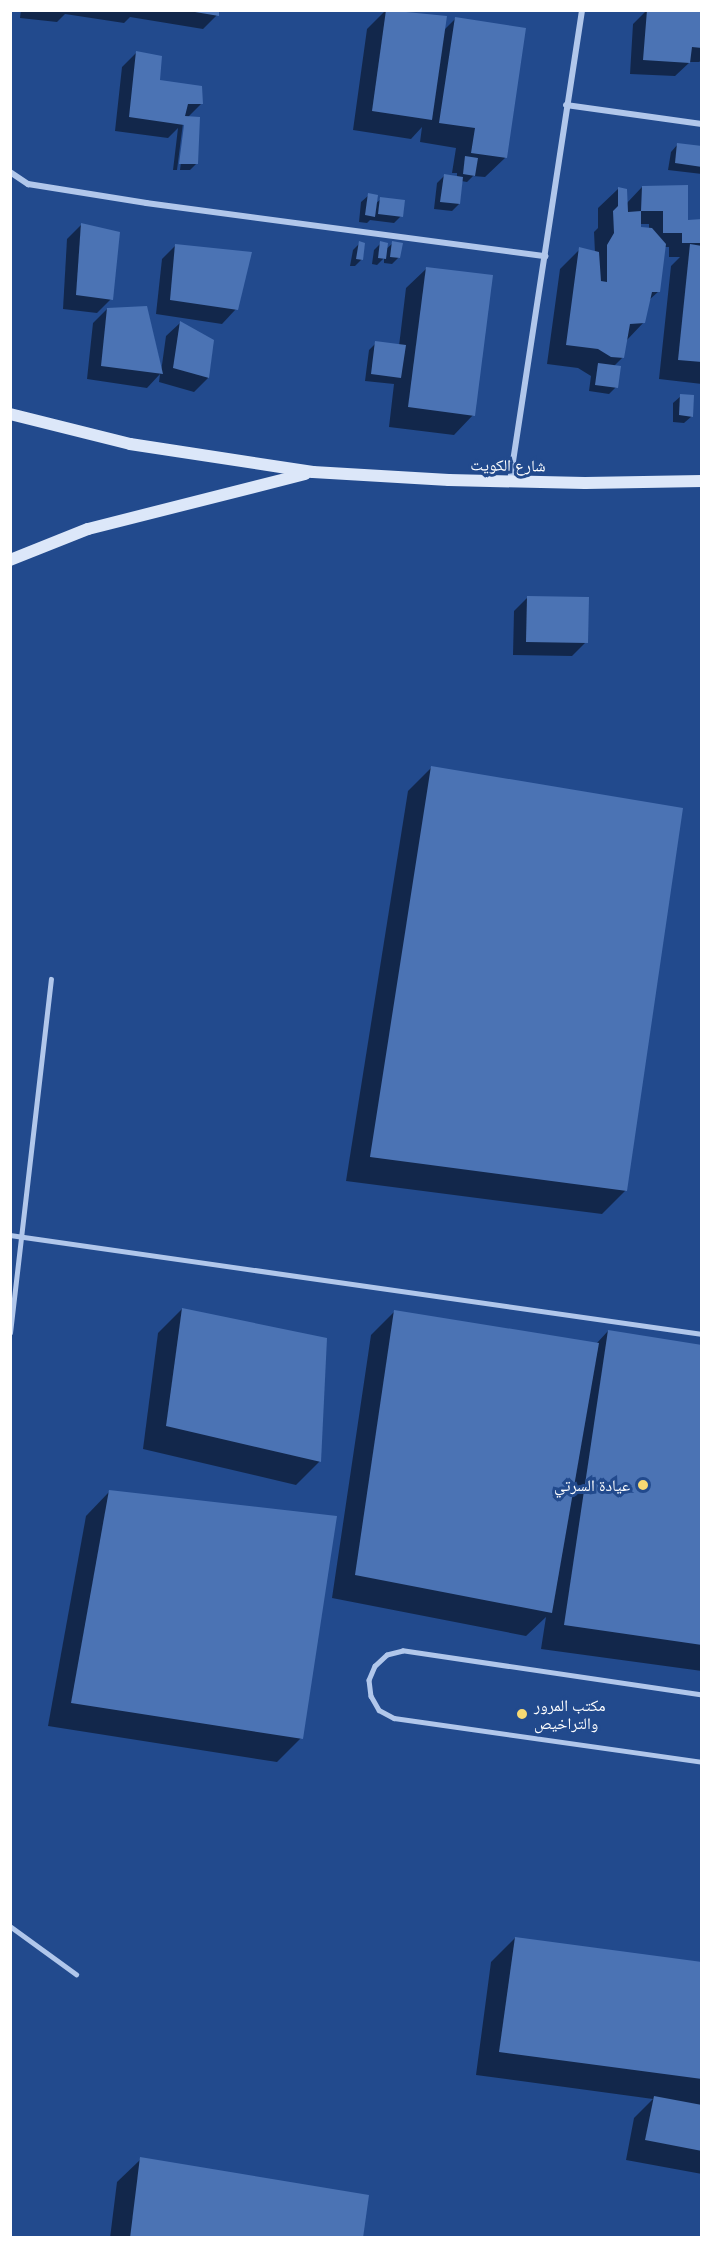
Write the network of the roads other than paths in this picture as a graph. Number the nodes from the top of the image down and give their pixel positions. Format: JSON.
{"nodes":[{"id":1,"x":582,"y":10,"type":"edge"},
{"id":2,"x":566,"y":105,"type":"junction"},
{"id":3,"x":702,"y":124,"type":"edge"},
{"id":4,"x":10,"y":172,"type":"edge"},
{"id":5,"x":545,"y":256,"type":"junction"},
{"id":6,"x":10,"y":414,"type":"edge"},
{"id":7,"x":313,"y":472,"type":"junction"},
{"id":8,"x":510,"y":481,"type":"junction"},
{"id":9,"x":702,"y":481,"type":"edge"},
{"id":10,"x":10,"y":560,"type":"edge"},
{"id":11,"x":51,"y":979,"type":"dead end"},
{"id":12,"x":10,"y":1235,"type":"edge"},
{"id":13,"x":22,"y":1236,"type":"junction"},
{"id":14,"x":10,"y":1333,"type":"edge"},
{"id":15,"x":702,"y":1334,"type":"edge"},
{"id":16,"x":702,"y":1695,"type":"edge"},
{"id":17,"x":702,"y":1762,"type":"edge"},
{"id":18,"x":10,"y":1926,"type":"edge"},
{"id":19,"x":76,"y":1974,"type":"dead end"}],
"edges":[{"from":1,"to":2,"type":"street"},
{"from":2,"to":3,"type":"street"},
{"from":2,"to":5,"type":"street"},
{"from":4,"to":5,"type":"street"},
{"from":5,"to":8,"type":"street"},
{"from":6,"to":7,"type":"main road","name":"شارع الكويت"},
{"from":7,"to":8,"type":"main road","name":"شارع الكويت"},
{"from":7,"to":10,"type":"main road","name":"شارع الكويت"},
{"from":8,"to":9,"type":"main road","name":"شارع الكويت"},
{"from":11,"to":13,"type":"lane"},
{"from":12,"to":13,"type":"lane"},
{"from":13,"to":14,"type":"lane"},
{"from":13,"to":15,"type":"lane"},
{"from":16,"to":17,"type":"lane"},
{"from":18,"to":19,"type":"lane"}]}
